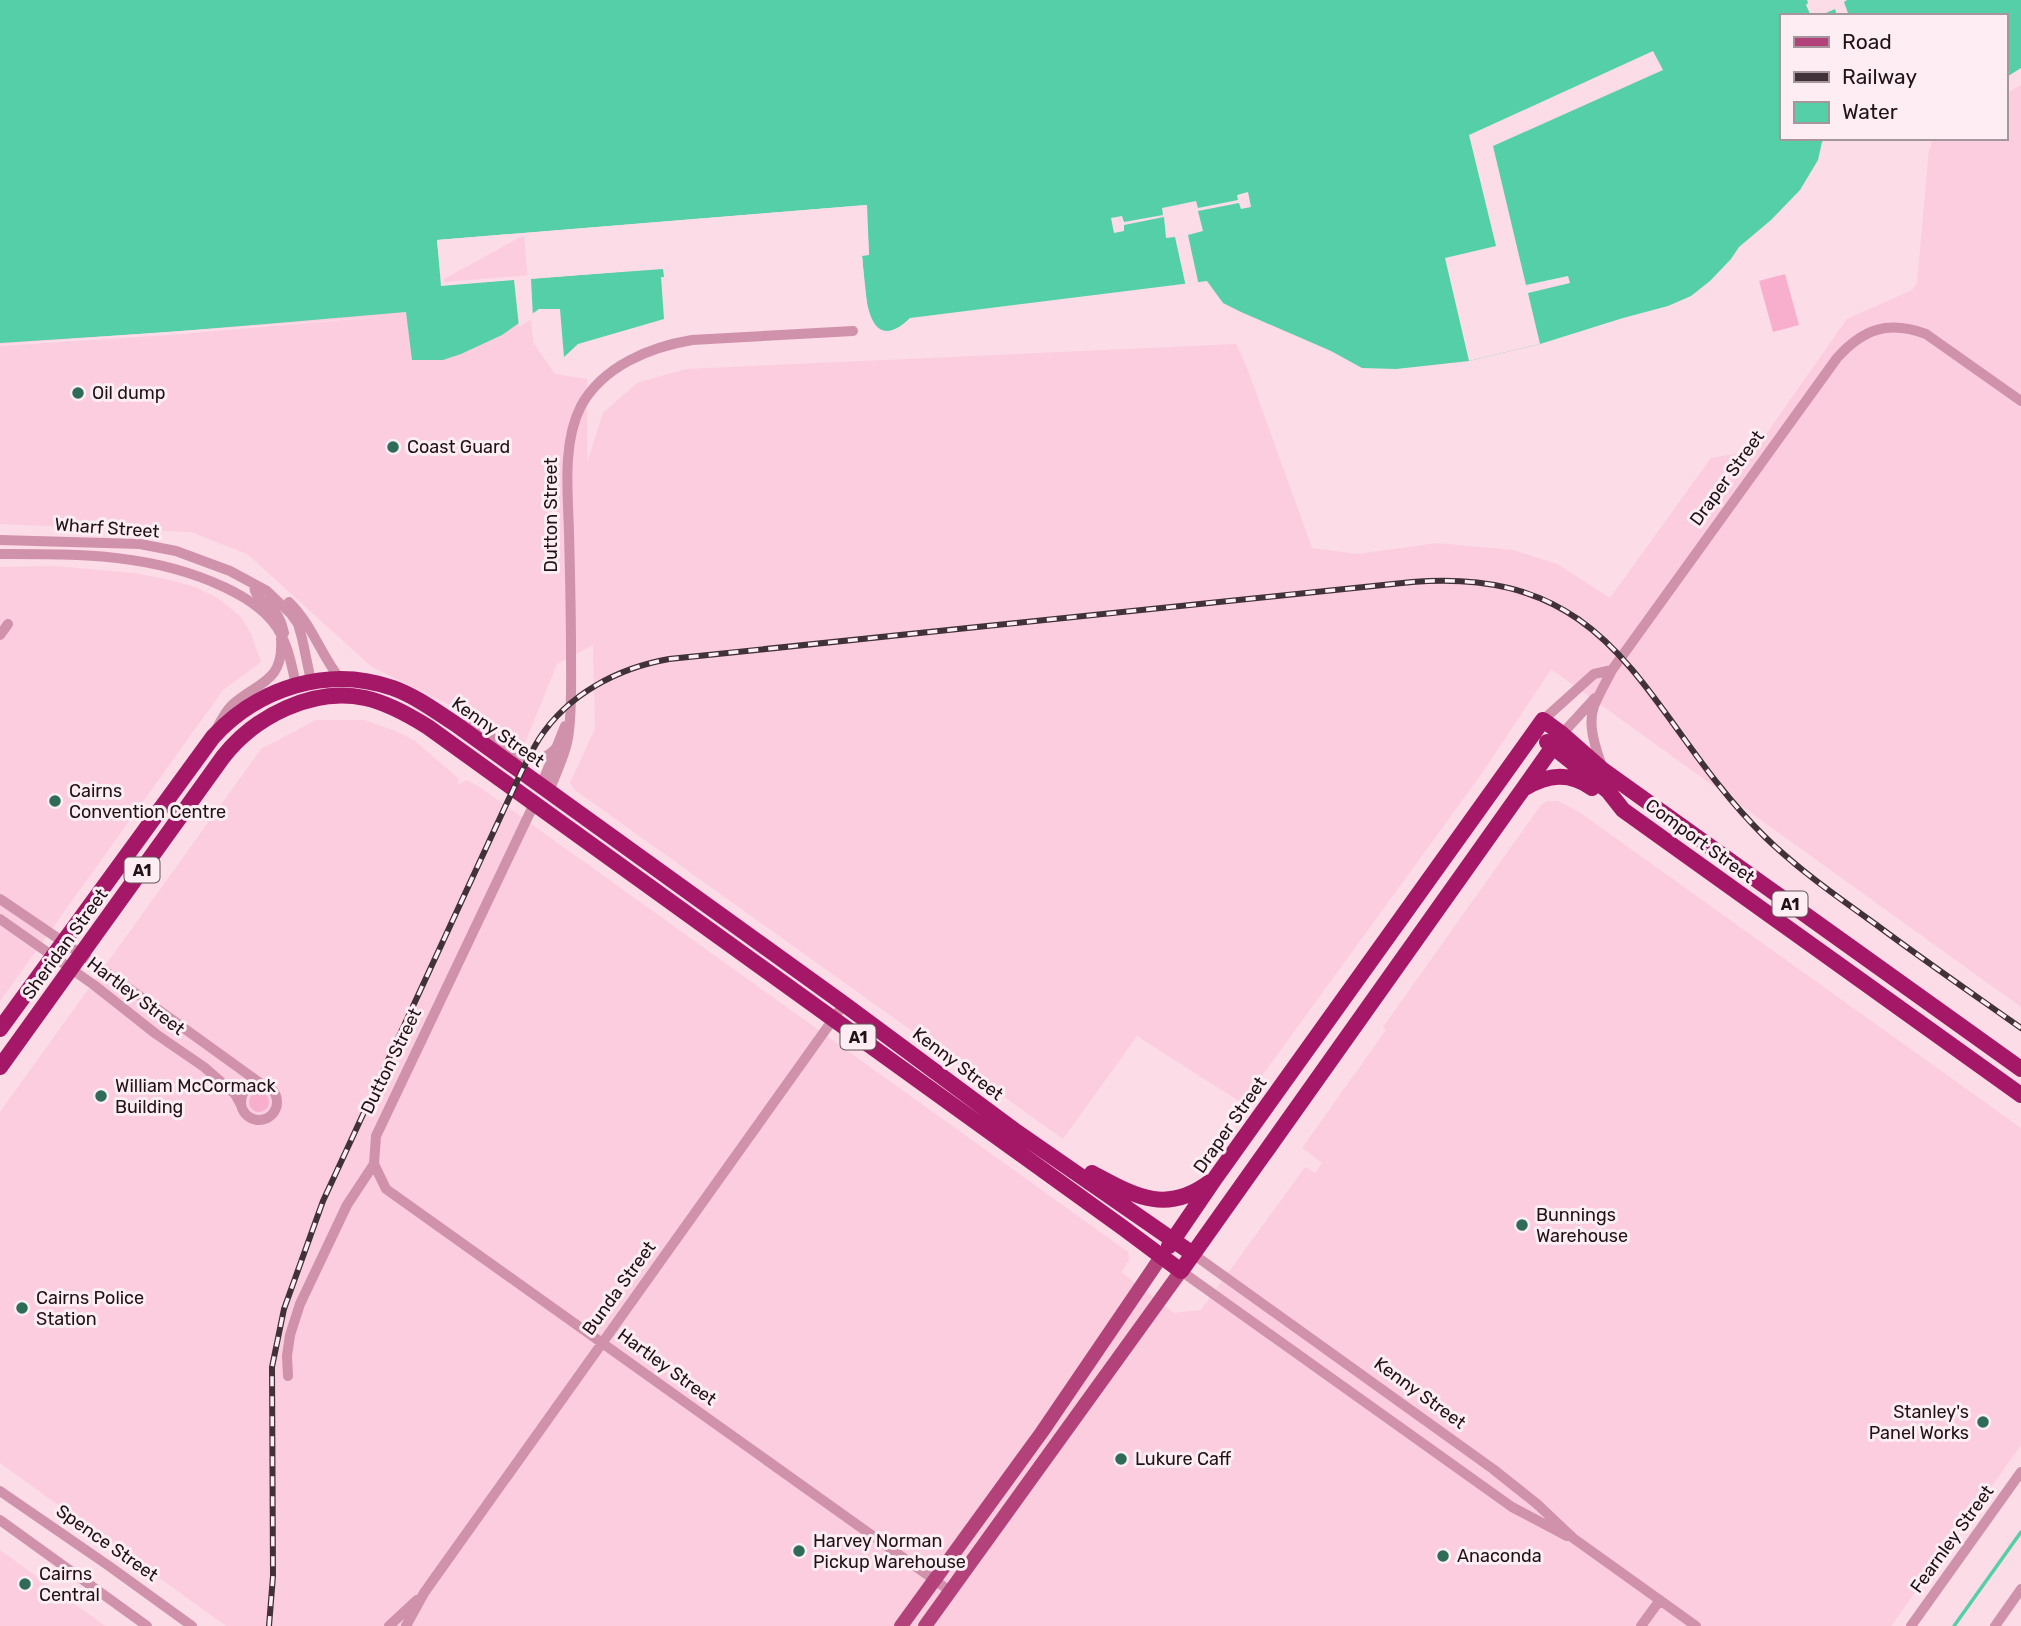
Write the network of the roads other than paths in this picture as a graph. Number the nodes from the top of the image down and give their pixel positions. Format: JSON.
{"nodes":[{"id":1,"x":853,"y":331,"type":"dead end"},
{"id":2,"x":2021,"y":401,"type":"edge"},
{"id":3,"x":0,"y":540,"type":"edge"},
{"id":4,"x":156,"y":547,"type":"junction"},
{"id":5,"x":0,"y":554,"type":"edge"},
{"id":6,"x":255,"y":584,"type":"junction"},
{"id":7,"x":233,"y":591,"type":"junction"},
{"id":8,"x":8,"y":624,"type":"dead end"},
{"id":9,"x":280,"y":633,"type":"junction"},
{"id":10,"x":0,"y":635,"type":"edge"},
{"id":11,"x":289,"y":656,"type":"junction"},
{"id":12,"x":1612,"y":670,"type":"junction"},
{"id":13,"x":340,"y":679,"type":"junction"},
{"id":14,"x":304,"y":683,"type":"junction"},
{"id":15,"x":1604,"y":688,"type":"junction"},
{"id":16,"x":308,"y":700,"type":"junction"},
{"id":17,"x":570,"y":710,"type":"junction"},
{"id":18,"x":454,"y":723,"type":"junction"},
{"id":19,"x":1539,"y":726,"type":"junction"},
{"id":20,"x":213,"y":737,"type":"junction"},
{"id":21,"x":1558,"y":741,"type":"junction"},
{"id":22,"x":555,"y":749,"type":"junction"},
{"id":23,"x":1603,"y":770,"type":"junction"},
{"id":24,"x":545,"y":789,"type":"junction"},
{"id":25,"x":1523,"y":789,"type":"junction"},
{"id":26,"x":534,"y":804,"type":"junction"},
{"id":27,"x":1623,"y":810,"type":"junction"},
{"id":28,"x":0,"y":899,"type":"edge"},
{"id":29,"x":0,"y":919,"type":"edge"},
{"id":30,"x":64,"y":942,"type":"junction"},
{"id":31,"x":81,"y":954,"type":"junction"},
{"id":32,"x":53,"y":957,"type":"junction"},
{"id":33,"x":71,"y":969,"type":"junction"},
{"id":34,"x":844,"y":1004,"type":"junction"},
{"id":35,"x":834,"y":1019,"type":"junction"},
{"id":36,"x":0,"y":1029,"type":"edge"},
{"id":37,"x":212,"y":1050,"type":"junction"},
{"id":38,"x":0,"y":1067,"type":"edge"},
{"id":39,"x":2021,"y":1069,"type":"edge"},
{"id":40,"x":216,"y":1078,"type":"junction"},
{"id":41,"x":260,"y":1083,"type":"junction"},
{"id":42,"x":2021,"y":1095,"type":"edge"},
{"id":43,"x":241,"y":1105,"type":"junction"},
{"id":44,"x":1014,"y":1130,"type":"junction"},
{"id":45,"x":374,"y":1164,"type":"junction"},
{"id":46,"x":1216,"y":1177,"type":"junction"},
{"id":47,"x":1173,"y":1240,"type":"junction"},
{"id":48,"x":1193,"y":1254,"type":"junction"},
{"id":49,"x":1161,"y":1257,"type":"junction"},
{"id":50,"x":1181,"y":1271,"type":"junction"},
{"id":51,"x":602,"y":1342,"type":"junction"},
{"id":52,"x":288,"y":1376,"type":"dead end"},
{"id":53,"x":2021,"y":1472,"type":"edge"},
{"id":54,"x":0,"y":1491,"type":"edge"},
{"id":55,"x":0,"y":1520,"type":"edge"},
{"id":56,"x":1573,"y":1538,"type":"junction"},
{"id":57,"x":934,"y":1580,"type":"junction"},
{"id":58,"x":2021,"y":1589,"type":"edge"},
{"id":59,"x":950,"y":1591,"type":"junction"},
{"id":60,"x":424,"y":1593,"type":"junction"},
{"id":61,"x":1660,"y":1600,"type":"junction"},
{"id":62,"x":147,"y":1626,"type":"edge"},
{"id":63,"x":192,"y":1626,"type":"edge"},
{"id":64,"x":388,"y":1626,"type":"edge"},
{"id":65,"x":406,"y":1626,"type":"edge"},
{"id":66,"x":901,"y":1626,"type":"edge"},
{"id":67,"x":925,"y":1626,"type":"edge"},
{"id":68,"x":1641,"y":1626,"type":"edge"},
{"id":69,"x":1696,"y":1626,"type":"edge"},
{"id":70,"x":1910,"y":1626,"type":"edge"},
{"id":71,"x":1995,"y":1626,"type":"edge"}],
"edges":[{"from":1,"to":17,"type":"street","name":"Dutton Street"},
{"from":2,"to":12,"type":"street","name":"Draper Street"},
{"from":3,"to":4,"type":"street","name":"Wharf Street"},
{"from":4,"to":6,"type":"street","name":"Wharf Street"},
{"from":4,"to":7,"type":"street"},
{"from":5,"to":7,"type":"street","name":"Wharf Street"},
{"from":6,"to":11,"type":"street"},
{"from":6,"to":13,"type":"street"},
{"from":6,"to":14,"type":"street","name":"Wharf Street"},
{"from":7,"to":9,"type":"street","name":"Wharf Street"},
{"from":8,"to":10,"type":"street"},
{"from":9,"to":11,"type":"street","name":"Wharf Street"},
{"from":9,"to":20,"type":"street"},
{"from":11,"to":14,"type":"street","name":"Wharf Street"},
{"from":12,"to":15,"type":"street","name":"Draper Street"},
{"from":12,"to":19,"type":"street","name":"Draper Street"},
{"from":13,"to":14,"type":"highway","name":"Kenny Street","number":"A1"},
{"from":13,"to":18,"type":"highway","name":"Kenny Street","number":"A1"},
{"from":14,"to":16,"type":"highway"},
{"from":14,"to":20,"type":"highway","name":"Sheridan Street","number":"A1"},
{"from":15,"to":21,"type":"street","name":"Draper Street"},
{"from":15,"to":23,"type":"street","name":"Draper Street"},
{"from":16,"to":26,"type":"highway","name":"Kenny Street","number":"A1"},
{"from":16,"to":31,"type":"highway","name":"Sheridan Street","number":"A1"},
{"from":17,"to":22,"type":"street","name":"Dutton Street"},
{"from":17,"to":24,"type":"street","name":"Dutton Street"},
{"from":18,"to":22,"type":"street"},
{"from":18,"to":24,"type":"highway","name":"Kenny Street","number":"A1"},
{"from":19,"to":21,"type":"highway","name":"Comport Street","number":"A1"},
{"from":19,"to":46,"type":"highway","name":"Draper Street"},
{"from":20,"to":30,"type":"highway","name":"Sheridan Street","number":"A1"},
{"from":21,"to":23,"type":"highway","name":"Comport Street","number":"A1"},
{"from":21,"to":25,"type":"highway","name":"Draper Street"},
{"from":21,"to":27,"type":"highway","name":"Comport Street","number":"A1"},
{"from":22,"to":24,"type":"street","name":"Dutton Street"},
{"from":23,"to":39,"type":"highway","name":"Comport Street","number":"A1"},
{"from":24,"to":26,"type":"highway","name":"Dutton Street"},
{"from":24,"to":34,"type":"highway","name":"Kenny Street","number":"A1"},
{"from":25,"to":27,"type":"highway"},
{"from":25,"to":48,"type":"highway","name":"Draper Street"},
{"from":26,"to":35,"type":"highway","name":"Kenny Street","number":"A1"},
{"from":26,"to":45,"type":"street","name":"Dutton Street"},
{"from":27,"to":42,"type":"highway","name":"Comport Street","number":"A1"},
{"from":28,"to":30,"type":"street","name":"Hartley Street"},
{"from":29,"to":32,"type":"street","name":"Hartley Street"},
{"from":30,"to":31,"type":"street","name":"Hartley Street"},
{"from":30,"to":32,"type":"highway","name":"Sheridan Street","number":"A1"},
{"from":31,"to":33,"type":"highway","name":"Sheridan Street","number":"A1"},
{"from":31,"to":37,"type":"street","name":"Hartley Street"},
{"from":32,"to":33,"type":"street","name":"Hartley Street"},
{"from":32,"to":36,"type":"highway","name":"Sheridan Street","number":"A1"},
{"from":33,"to":38,"type":"highway","name":"Sheridan Street","number":"A1"},
{"from":33,"to":40,"type":"street","name":"Hartley Street"},
{"from":34,"to":35,"type":"street","name":"Bunda Street"},
{"from":34,"to":44,"type":"highway","name":"Kenny Street","number":"A1"},
{"from":35,"to":49,"type":"highway","name":"Kenny Street","number":"A1"},
{"from":35,"to":51,"type":"street","name":"Bunda Street"},
{"from":37,"to":40,"type":"street"},
{"from":37,"to":41,"type":"street","name":"Hartley Street"},
{"from":40,"to":43,"type":"street","name":"Hartley Street"},
{"from":41,"to":43,"type":"street"},
{"from":41,"to":43,"type":"street","name":"Hartley Street"},
{"from":44,"to":46,"type":"highway"},
{"from":44,"to":47,"type":"highway","name":"Kenny Street","number":"A1"},
{"from":45,"to":51,"type":"street","name":"Hartley Street"},
{"from":45,"to":52,"type":"street","name":"Dutton Street"},
{"from":46,"to":47,"type":"highway","name":"Draper Street"},
{"from":47,"to":48,"type":"highway","name":"Kenny Street","number":"A1"},
{"from":47,"to":49,"type":"highway","name":"Draper Street"},
{"from":48,"to":50,"type":"highway","name":"Draper Street"},
{"from":48,"to":56,"type":"street","name":"Kenny Street"},
{"from":49,"to":50,"type":"highway","name":"Kenny Street","number":"A1"},
{"from":49,"to":57,"type":"main road","name":"Draper Street"},
{"from":50,"to":56,"type":"street","name":"Kenny Street"},
{"from":50,"to":59,"type":"main road","name":"Draper Street"},
{"from":51,"to":57,"type":"street","name":"Hartley Street"},
{"from":51,"to":60,"type":"street","name":"Bunda Street"},
{"from":53,"to":70,"type":"street","name":"Fearnley Street"},
{"from":54,"to":63,"type":"street","name":"Spence Street"},
{"from":55,"to":62,"type":"street"},
{"from":56,"to":61,"type":"street","name":"Kenny Street"},
{"from":57,"to":59,"type":"street","name":"Hartley Street"},
{"from":57,"to":66,"type":"main road","name":"Draper Street"},
{"from":58,"to":71,"type":"street"},
{"from":59,"to":67,"type":"main road","name":"Draper Street"},
{"from":60,"to":64,"type":"street","name":"Bunda Street"},
{"from":60,"to":65,"type":"street","name":"Bunda Street"},
{"from":61,"to":68,"type":"street"},
{"from":61,"to":69,"type":"street","name":"Kenny Street"}]}
